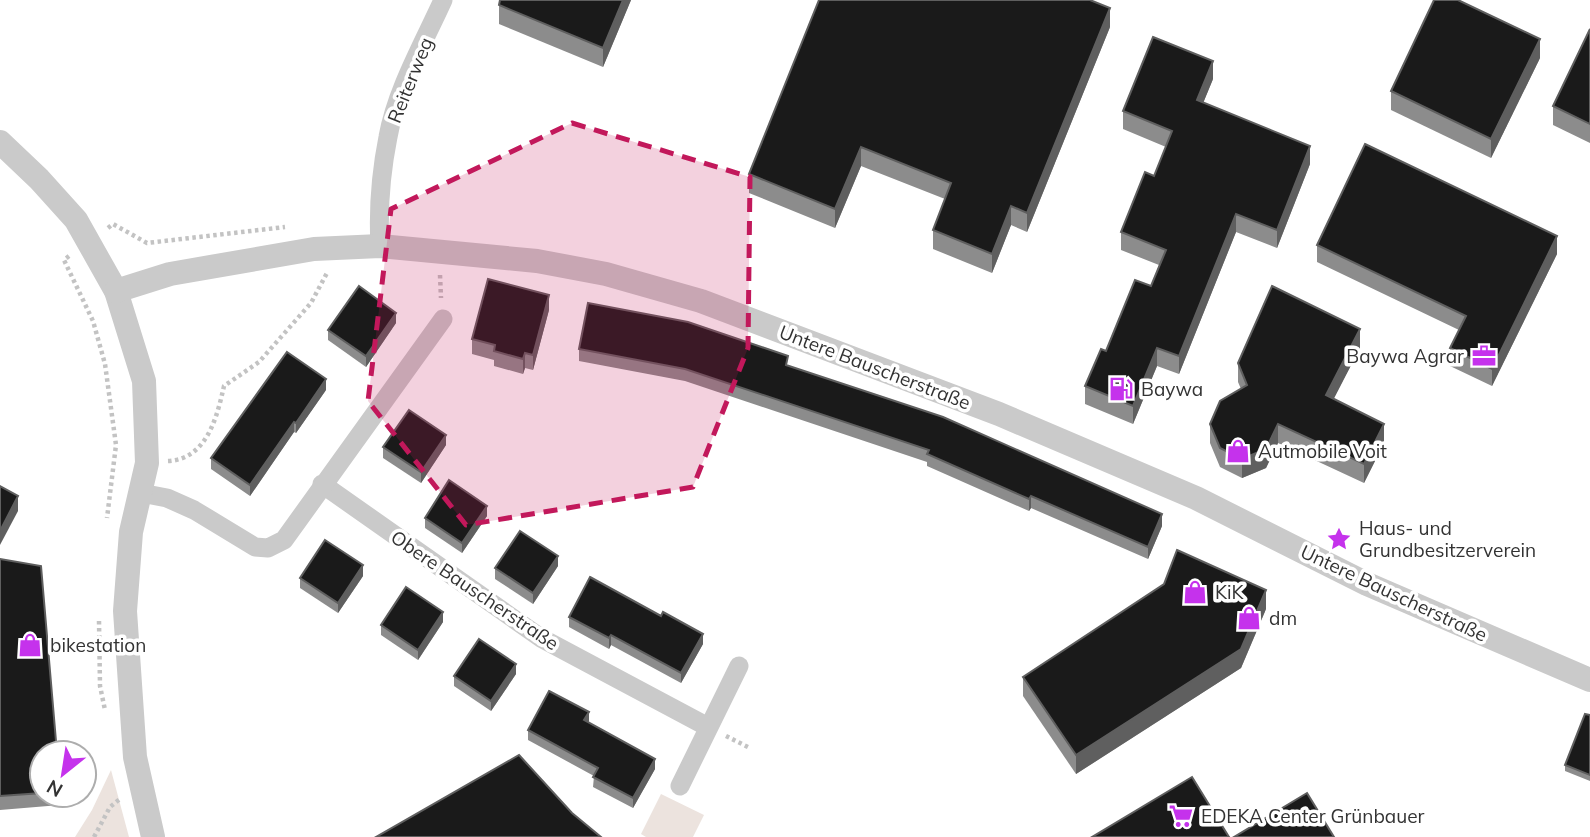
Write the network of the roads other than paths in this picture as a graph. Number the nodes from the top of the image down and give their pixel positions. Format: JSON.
{"nodes":[{"id":1,"x":443,"y":0,"type":"edge"},
{"id":2,"x":0,"y":142,"type":"edge"},
{"id":3,"x":380,"y":246,"type":"junction"},
{"id":4,"x":116,"y":291,"type":"junction"},
{"id":5,"x":443,"y":319,"type":"road end"},
{"id":6,"x":322,"y":484,"type":"junction"},
{"id":7,"x":141,"y":493,"type":"junction"},
{"id":8,"x":739,"y":666,"type":"dead end"},
{"id":9,"x":1590,"y":680,"type":"edge"},
{"id":10,"x":708,"y":727,"type":"junction"},
{"id":11,"x":680,"y":786,"type":"dead end"},
{"id":12,"x":153,"y":837,"type":"edge"}],
"edges":[{"from":1,"to":3,"type":"street","name":"Reiterweg"},
{"from":2,"to":4,"type":"street"},
{"from":3,"to":4,"type":"street","name":"Untere Bauscherstraße"},
{"from":3,"to":9,"type":"street","name":"Untere Bauscherstraße"},
{"from":4,"to":7,"type":"street"},
{"from":5,"to":6,"type":"street"},
{"from":6,"to":7,"type":"street"},
{"from":6,"to":10,"type":"street","name":"Obere Bauscherstraße"},
{"from":7,"to":12,"type":"street"},
{"from":8,"to":10,"type":"street"},
{"from":10,"to":11,"type":"street"}]}
